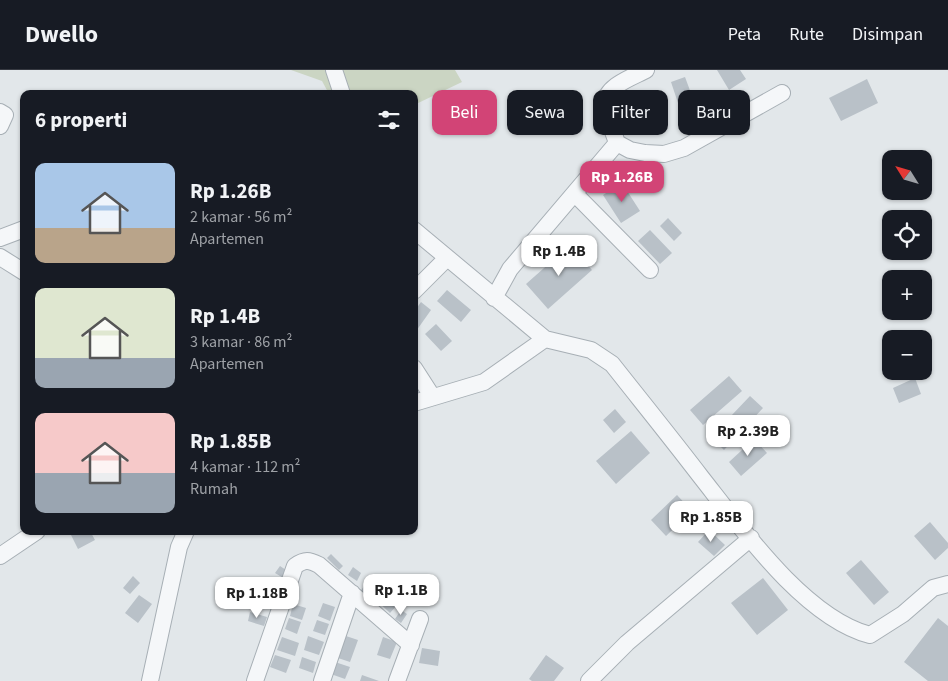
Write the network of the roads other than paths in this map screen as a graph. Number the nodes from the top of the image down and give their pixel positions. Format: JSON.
{"nodes":[{"id":1,"x":334,"y":70,"type":"edge"},
{"id":2,"x":646,"y":70,"type":"edge"},
{"id":3,"x":341,"y":90,"type":"edge"},
{"id":4,"x":782,"y":93,"type":"dead end"},
{"id":5,"x":0,"y":112,"type":"edge"},
{"id":6,"x":0,"y":126,"type":"edge"},
{"id":7,"x":617,"y":143,"type":"junction"},
{"id":8,"x":575,"y":194,"type":"junction"},
{"id":9,"x":20,"y":230,"type":"edge"},
{"id":10,"x":418,"y":233,"type":"edge"},
{"id":11,"x":0,"y":238,"type":"edge"},
{"id":12,"x":0,"y":257,"type":"edge"},
{"id":13,"x":447,"y":258,"type":"junction"},
{"id":14,"x":20,"y":270,"type":"edge"},
{"id":15,"x":650,"y":270,"type":"dead end"},
{"id":16,"x":418,"y":287,"type":"edge"},
{"id":17,"x":494,"y":298,"type":"junction"},
{"id":18,"x":545,"y":338,"type":"junction"},
{"id":19,"x":418,"y":374,"type":"edge"},
{"id":20,"x":432,"y":396,"type":"junction"},
{"id":21,"x":418,"y":401,"type":"edge"},
{"id":22,"x":32,"y":535,"type":"edge"},
{"id":23,"x":184,"y":535,"type":"edge"},
{"id":24,"x":751,"y":538,"type":"junction"},
{"id":25,"x":0,"y":556,"type":"edge"},
{"id":26,"x":948,"y":584,"type":"edge"},
{"id":27,"x":352,"y":593,"type":"junction"},
{"id":28,"x":420,"y":619,"type":"dead end"},
{"id":29,"x":411,"y":645,"type":"junction"},
{"id":30,"x":150,"y":681,"type":"edge"},
{"id":31,"x":255,"y":681,"type":"edge"},
{"id":32,"x":322,"y":681,"type":"edge"},
{"id":33,"x":398,"y":681,"type":"edge"},
{"id":34,"x":589,"y":681,"type":"edge"}],
"edges":[{"from":1,"to":3,"type":"street"},
{"from":2,"to":7,"type":"street"},
{"from":4,"to":7,"type":"street"},
{"from":5,"to":6,"type":"street"},
{"from":7,"to":8,"type":"street"},
{"from":8,"to":15,"type":"street"},
{"from":8,"to":17,"type":"street"},
{"from":9,"to":11,"type":"street"},
{"from":10,"to":13,"type":"street"},
{"from":12,"to":14,"type":"street"},
{"from":13,"to":16,"type":"street"},
{"from":13,"to":17,"type":"street"},
{"from":17,"to":18,"type":"street"},
{"from":18,"to":20,"type":"street"},
{"from":18,"to":24,"type":"street"},
{"from":19,"to":20,"type":"street"},
{"from":20,"to":21,"type":"street"},
{"from":22,"to":25,"type":"street"},
{"from":23,"to":30,"type":"street"},
{"from":24,"to":26,"type":"street"},
{"from":24,"to":34,"type":"street"},
{"from":27,"to":29,"type":"street"},
{"from":27,"to":31,"type":"street"},
{"from":27,"to":32,"type":"street"},
{"from":28,"to":29,"type":"street"},
{"from":29,"to":33,"type":"street"}]}
